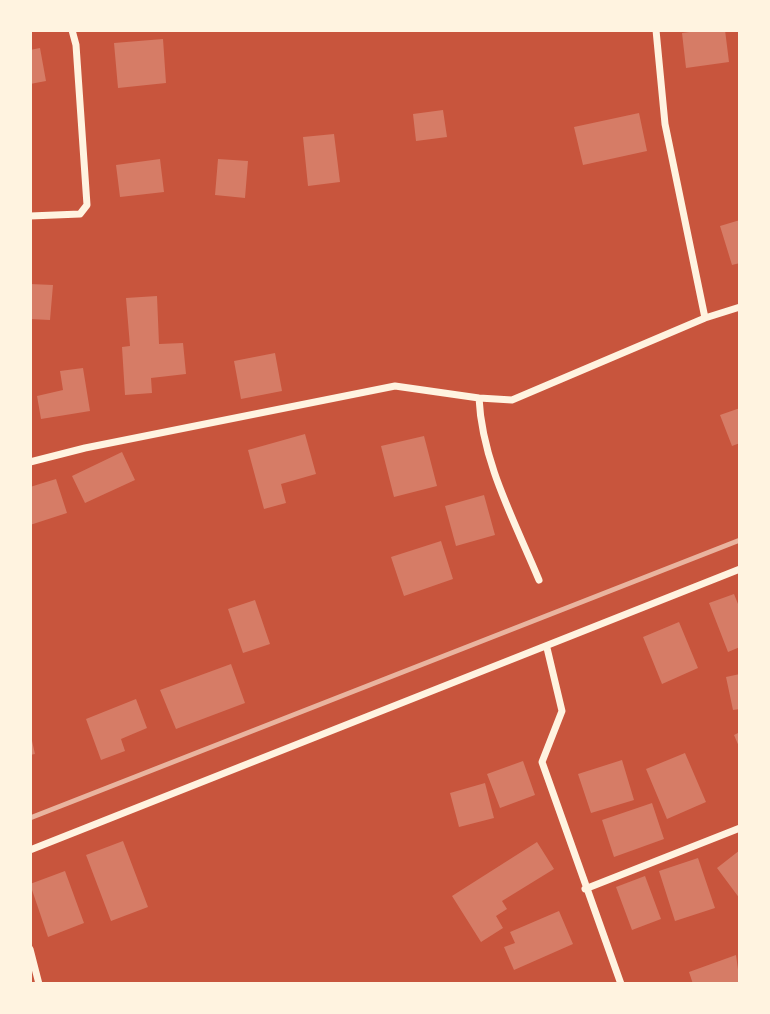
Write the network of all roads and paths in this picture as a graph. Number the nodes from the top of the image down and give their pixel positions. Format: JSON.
{"nodes":[{"id":1,"x":72,"y":30,"type":"edge"},
{"id":2,"x":656,"y":30,"type":"edge"},
{"id":3,"x":30,"y":216,"type":"edge"},
{"id":4,"x":740,"y":307,"type":"edge"},
{"id":5,"x":705,"y":318,"type":"junction"},
{"id":6,"x":479,"y":398,"type":"junction"},
{"id":7,"x":30,"y":462,"type":"edge"},
{"id":8,"x":740,"y":569,"type":"edge"},
{"id":9,"x":539,"y":580,"type":"dead end"},
{"id":10,"x":547,"y":648,"type":"junction"},
{"id":11,"x":740,"y":828,"type":"edge"},
{"id":12,"x":30,"y":850,"type":"edge"},
{"id":13,"x":586,"y":889,"type":"junction"},
{"id":14,"x":30,"y":949,"type":"edge"},
{"id":15,"x":39,"y":984,"type":"edge"},
{"id":16,"x":621,"y":984,"type":"edge"}],
"edges":[{"from":1,"to":3,"type":"street"},
{"from":2,"to":5,"type":"street"},
{"from":4,"to":5,"type":"street"},
{"from":5,"to":6,"type":"street"},
{"from":6,"to":7,"type":"street"},
{"from":6,"to":9,"type":"street"},
{"from":8,"to":10,"type":"street"},
{"from":10,"to":12,"type":"street"},
{"from":10,"to":13,"type":"street"},
{"from":11,"to":13,"type":"street"},
{"from":13,"to":16,"type":"street"},
{"from":14,"to":15,"type":"street"}]}
